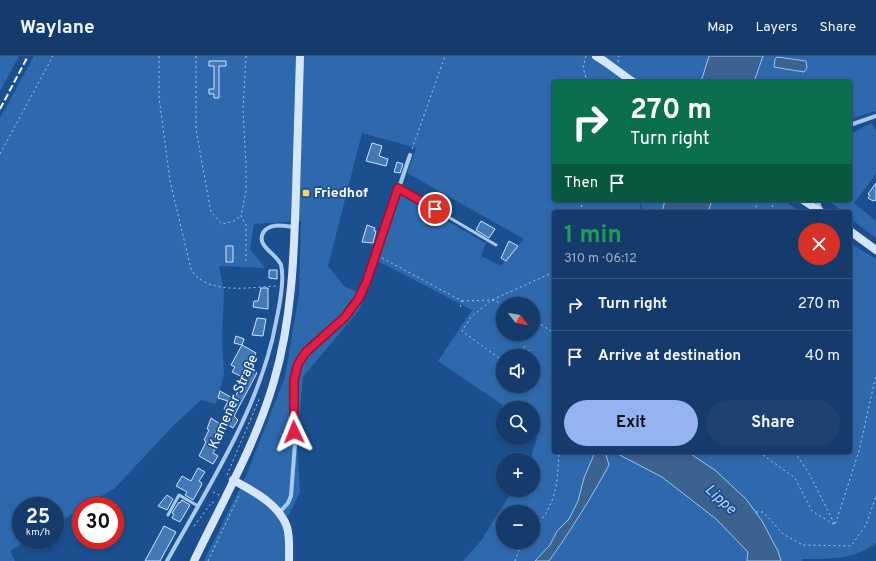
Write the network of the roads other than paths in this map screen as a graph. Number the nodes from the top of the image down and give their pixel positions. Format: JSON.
{"nodes":[{"id":1,"x":300,"y":56,"type":"edge"},
{"id":2,"x":596,"y":56,"type":"edge"},
{"id":3,"x":631,"y":80,"type":"edge"},
{"id":4,"x":876,"y":116,"type":"edge"},
{"id":5,"x":852,"y":124,"type":"edge"},
{"id":6,"x":410,"y":155,"type":"road end"},
{"id":7,"x":398,"y":188,"type":"junction"},
{"id":8,"x":806,"y":202,"type":"edge"},
{"id":9,"x":818,"y":210,"type":"edge"},
{"id":10,"x":295,"y":227,"type":"junction"},
{"id":11,"x":852,"y":232,"type":"edge"},
{"id":12,"x":496,"y":245,"type":"dead end"},
{"id":13,"x":876,"y":250,"type":"edge"},
{"id":14,"x":233,"y":480,"type":"junction"},
{"id":15,"x":198,"y":506,"type":"junction"},
{"id":16,"x":279,"y":513,"type":"junction"},
{"id":17,"x":168,"y":515,"type":"dead end"},
{"id":18,"x":167,"y":561,"type":"edge"},
{"id":19,"x":194,"y":561,"type":"edge"},
{"id":20,"x":289,"y":561,"type":"edge"}],
"edges":[{"from":1,"to":10,"type":"main road","name":"Kamener Straße"},
{"from":2,"to":3,"type":"main road","bridge":true},
{"from":4,"to":5,"type":"street"},
{"from":6,"to":7,"type":"street"},
{"from":7,"to":12,"type":"lane"},
{"from":7,"to":16,"type":"street"},
{"from":8,"to":9,"type":"main road"},
{"from":10,"to":14,"type":"main road","name":"Kamener Straße"},
{"from":10,"to":15,"type":"street","name":"Kamener Straße"},
{"from":11,"to":13,"type":"main road"},
{"from":14,"to":16,"type":"main road"},
{"from":14,"to":19,"type":"main road","name":"Kamener Straße"},
{"from":15,"to":17,"type":"lane"},
{"from":15,"to":18,"type":"street","name":"Kamener Straße"},
{"from":16,"to":20,"type":"main road"}]}
